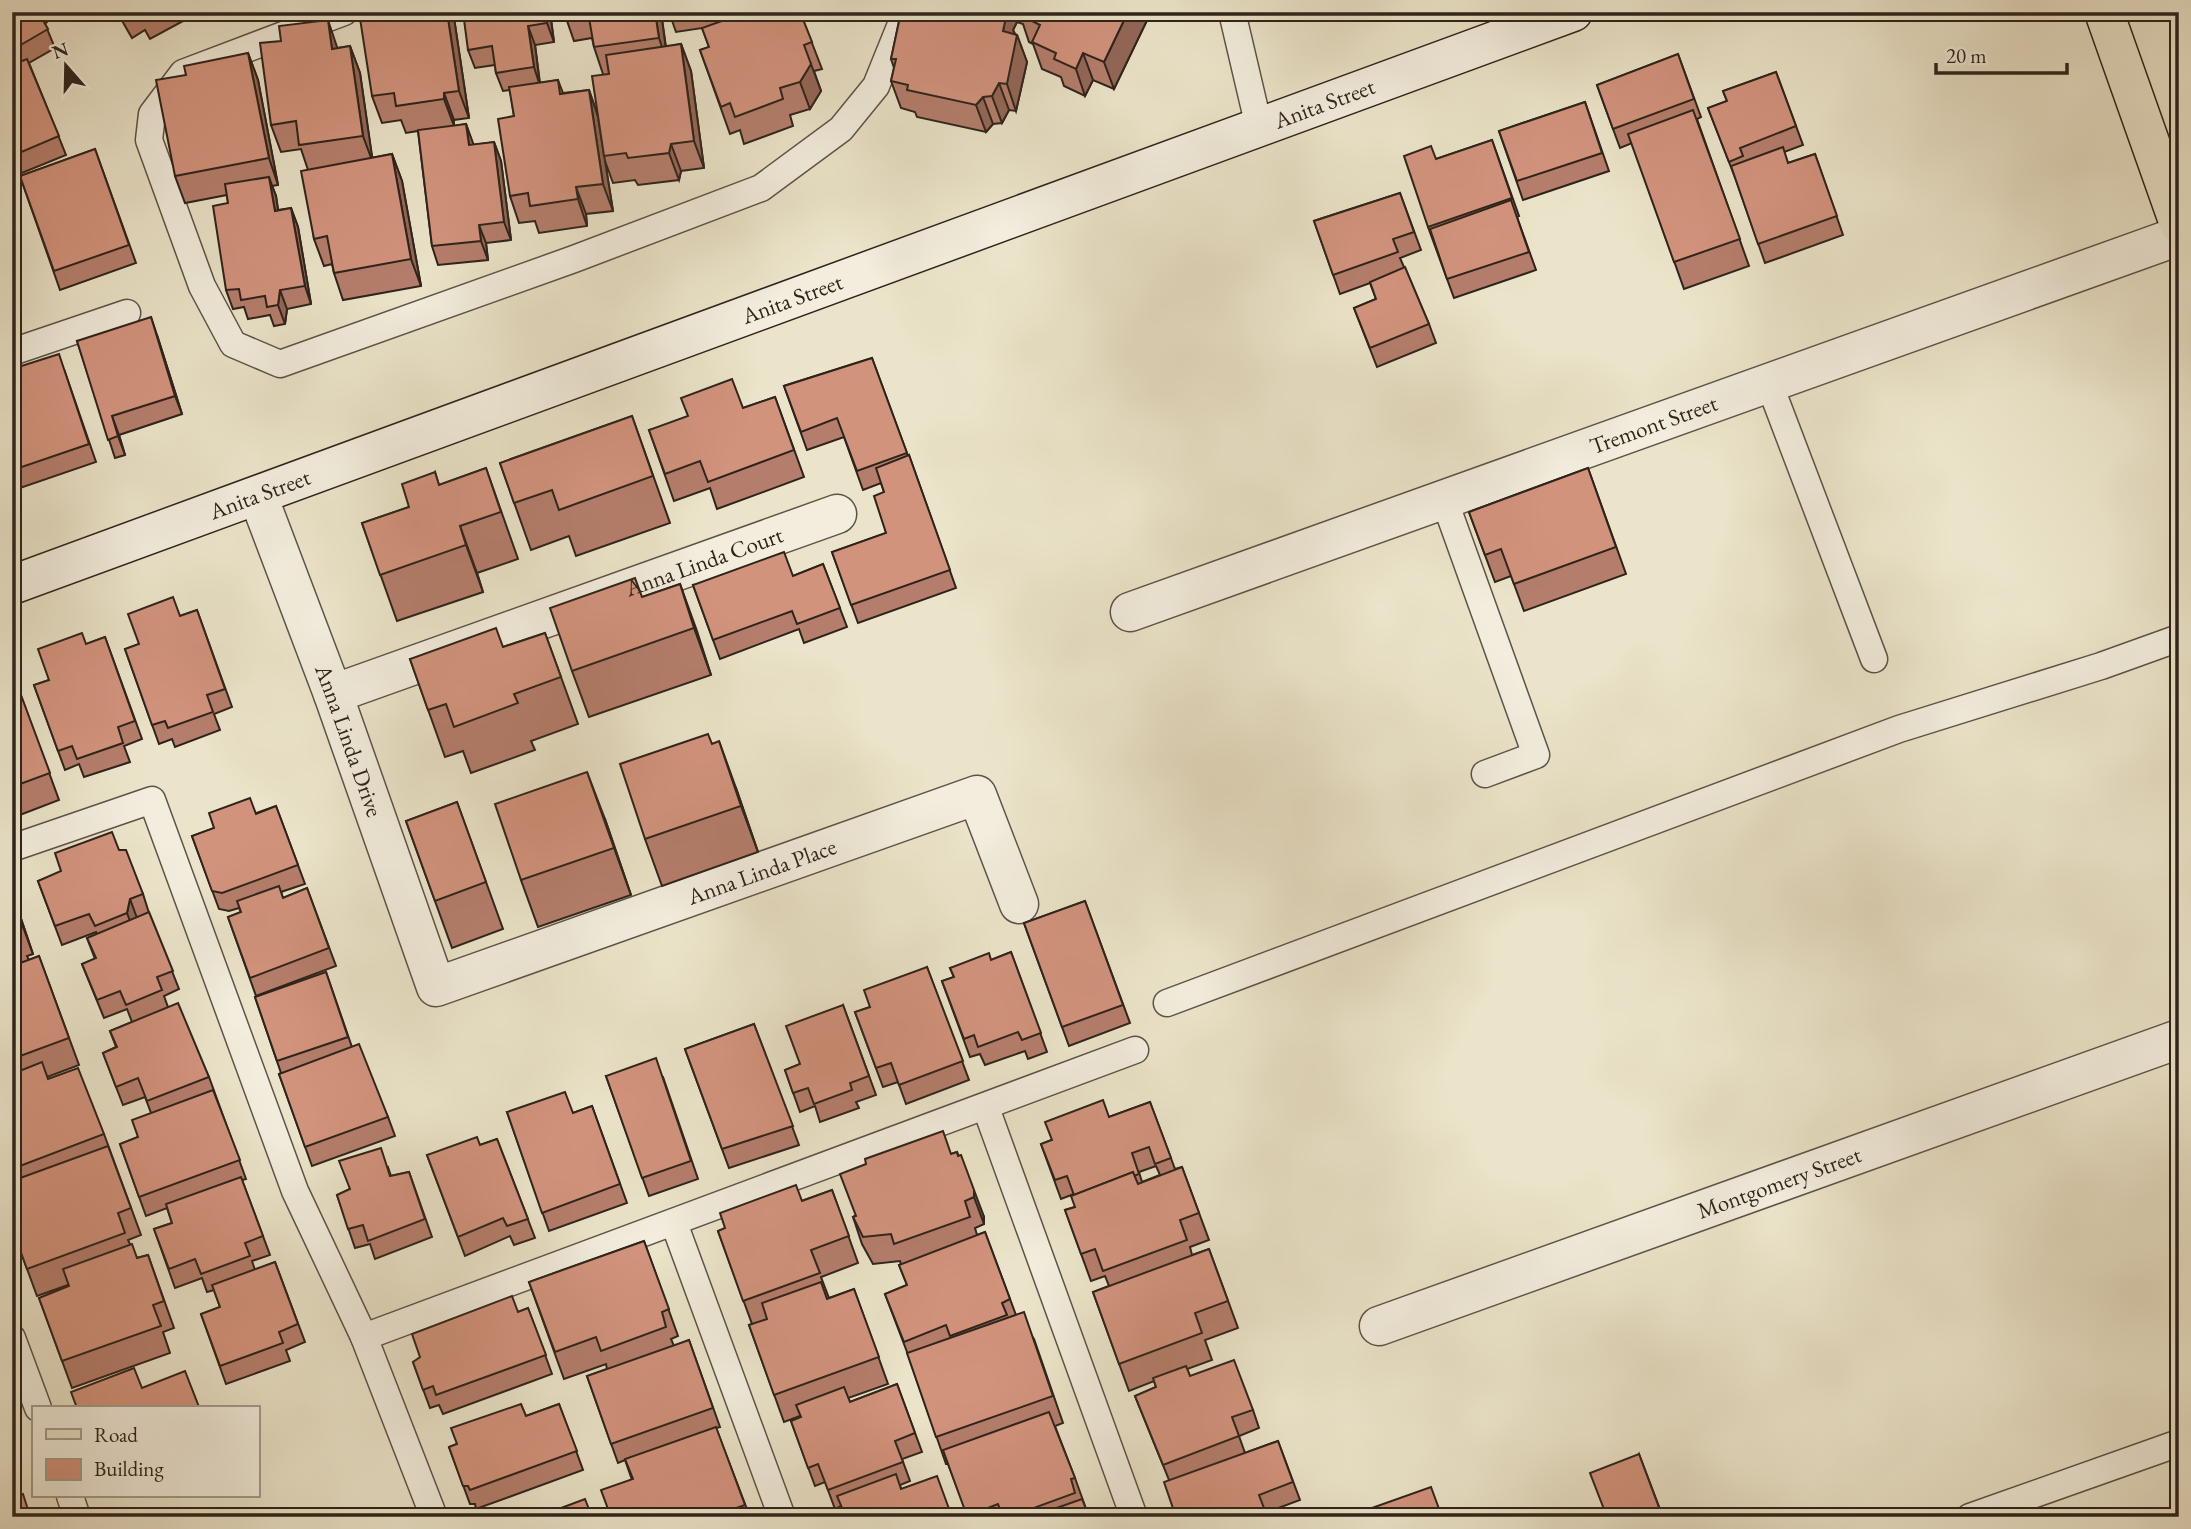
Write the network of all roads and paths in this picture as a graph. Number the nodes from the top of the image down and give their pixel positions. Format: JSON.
{"nodes":[{"id":1,"x":344,"y":12,"type":"edge"},
{"id":2,"x":905,"y":12,"type":"edge"},
{"id":3,"x":1232,"y":12,"type":"edge"},
{"id":4,"x":1573,"y":12,"type":"edge"},
{"id":5,"x":2104,"y":12,"type":"edge"},
{"id":6,"x":1259,"y":127,"type":"junction"},
{"id":7,"x":2179,"y":225,"type":"edge"},
{"id":8,"x":2179,"y":236,"type":"edge"},
{"id":9,"x":127,"y":313,"type":"dead end"},
{"id":10,"x":13,"y":349,"type":"edge"},
{"id":11,"x":1769,"y":383,"type":"junction"},
{"id":12,"x":258,"y":496,"type":"junction"},
{"id":13,"x":1444,"y":499,"type":"junction"},
{"id":14,"x":837,"y":514,"type":"dead end"},
{"id":15,"x":12,"y":585,"type":"edge"},
{"id":16,"x":1130,"y":612,"type":"dead end"},
{"id":17,"x":2179,"y":638,"type":"edge"},
{"id":18,"x":1874,"y":659,"type":"dead end"},
{"id":19,"x":333,"y":694,"type":"junction"},
{"id":20,"x":1485,"y":774,"type":"dead end"},
{"id":21,"x":12,"y":848,"type":"edge"},
{"id":22,"x":1019,"y":904,"type":"dead end"},
{"id":23,"x":436,"y":987,"type":"joint"},
{"id":24,"x":1167,"y":1003,"type":"dead end"},
{"id":25,"x":2179,"y":1039,"type":"edge"},
{"id":26,"x":1135,"y":1050,"type":"dead end"},
{"id":27,"x":986,"y":1108,"type":"junction"},
{"id":28,"x":674,"y":1223,"type":"junction"},
{"id":29,"x":1379,"y":1326,"type":"dead end"},
{"id":30,"x":364,"y":1337,"type":"junction"},
{"id":31,"x":12,"y":1338,"type":"edge"},
{"id":32,"x":37,"y":1406,"type":"edge"},
{"id":33,"x":2179,"y":1443,"type":"edge"},
{"id":34,"x":70,"y":1498,"type":"edge"},
{"id":35,"x":77,"y":1517,"type":"edge"},
{"id":36,"x":434,"y":1517,"type":"edge"},
{"id":37,"x":782,"y":1517,"type":"edge"},
{"id":38,"x":1134,"y":1517,"type":"edge"},
{"id":39,"x":1970,"y":1517,"type":"edge"}],
"edges":[{"from":1,"to":2,"type":"lane"},
{"from":3,"to":6,"type":"lane"},
{"from":4,"to":6,"type":"street","name":"Anita Street"},
{"from":5,"to":7,"type":"main road"},
{"from":6,"to":12,"type":"street","name":"Anita Street"},
{"from":8,"to":11,"type":"street","name":"Tremont Street"},
{"from":9,"to":10,"type":"lane"},
{"from":11,"to":13,"type":"street","name":"Tremont Street"},
{"from":11,"to":18,"type":"lane"},
{"from":12,"to":15,"type":"street","name":"Anita Street"},
{"from":12,"to":19,"type":"street","name":"Anna Linda Drive"},
{"from":13,"to":16,"type":"street","name":"Tremont Street"},
{"from":13,"to":20,"type":"lane"},
{"from":14,"to":19,"type":"street","name":"Anna Linda Court"},
{"from":17,"to":24,"type":"lane"},
{"from":19,"to":23,"type":"street","name":"Anna Linda Drive"},
{"from":21,"to":30,"type":"lane"},
{"from":22,"to":23,"type":"street","name":"Anna Linda Place"},
{"from":25,"to":29,"type":"street","name":"Montgomery Street"},
{"from":26,"to":27,"type":"lane"},
{"from":27,"to":28,"type":"lane"},
{"from":27,"to":38,"type":"lane"},
{"from":28,"to":30,"type":"lane"},
{"from":28,"to":37,"type":"lane"},
{"from":30,"to":36,"type":"lane"},
{"from":31,"to":32,"type":"lane"},
{"from":33,"to":39,"type":"lane"},
{"from":34,"to":35,"type":"lane"}]}
